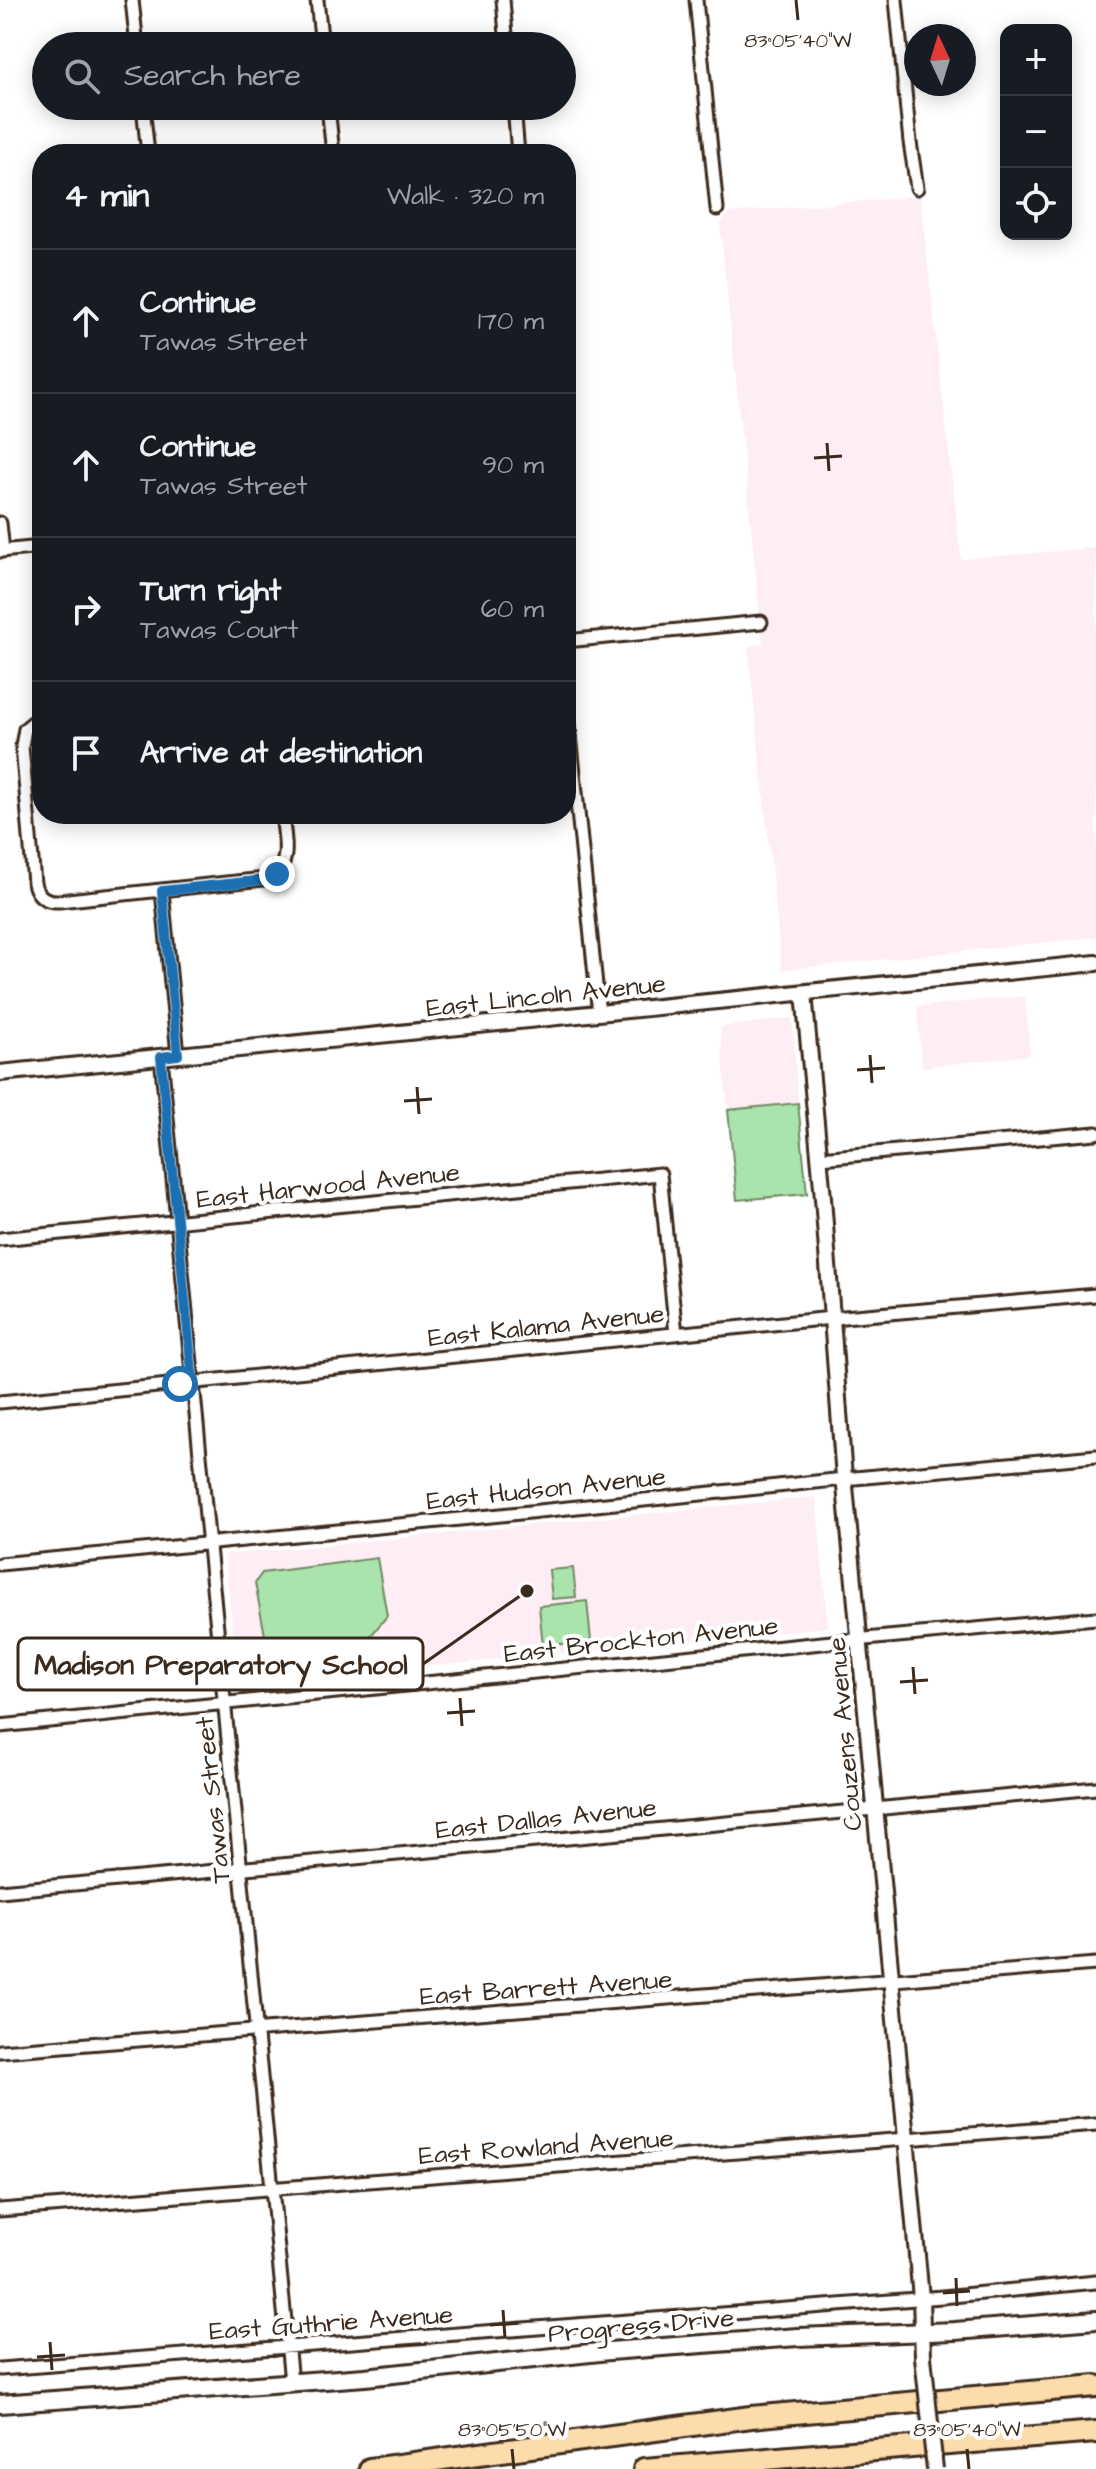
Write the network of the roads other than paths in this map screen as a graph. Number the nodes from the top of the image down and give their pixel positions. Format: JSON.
{"nodes":[{"id":1,"x":132,"y":0,"type":"edge"},
{"id":2,"x":317,"y":0,"type":"edge"},
{"id":3,"x":503,"y":0,"type":"edge"},
{"id":4,"x":696,"y":0,"type":"edge"},
{"id":5,"x":896,"y":0,"type":"edge"},
{"id":6,"x":135,"y":32,"type":"edge"},
{"id":7,"x":320,"y":32,"type":"edge"},
{"id":8,"x":506,"y":32,"type":"edge"},
{"id":9,"x":144,"y":120,"type":"edge"},
{"id":10,"x":329,"y":120,"type":"edge"},
{"id":11,"x":515,"y":120,"type":"edge"},
{"id":12,"x":147,"y":144,"type":"edge"},
{"id":13,"x":332,"y":144,"type":"edge"},
{"id":14,"x":517,"y":144,"type":"edge"},
{"id":15,"x":917,"y":188,"type":"dead end"},
{"id":16,"x":717,"y":209,"type":"dead end"},
{"id":17,"x":0,"y":523,"type":"edge"},
{"id":18,"x":32,"y":548,"type":"edge"},
{"id":19,"x":1,"y":551,"type":"edge"},
{"id":20,"x":761,"y":622,"type":"dead end"},
{"id":21,"x":576,"y":640,"type":"edge"},
{"id":22,"x":32,"y":723,"type":"edge"},
{"id":23,"x":576,"y":792,"type":"edge"},
{"id":24,"x":283,"y":824,"type":"edge"},
{"id":25,"x":162,"y":891,"type":"junction"},
{"id":26,"x":1096,"y":963,"type":"edge"},
{"id":27,"x":804,"y":993,"type":"junction"},
{"id":28,"x":599,"y":1014,"type":"junction"},
{"id":29,"x":178,"y":1055,"type":"junction"},
{"id":30,"x":161,"y":1057,"type":"junction"},
{"id":31,"x":0,"y":1073,"type":"edge"},
{"id":32,"x":1096,"y":1133,"type":"edge"},
{"id":33,"x":820,"y":1158,"type":"junction"},
{"id":34,"x":178,"y":1222,"type":"junction"},
{"id":35,"x":0,"y":1239,"type":"edge"},
{"id":36,"x":1096,"y":1295,"type":"edge"},
{"id":37,"x":832,"y":1318,"type":"junction"},
{"id":38,"x":676,"y":1334,"type":"junction"},
{"id":39,"x":193,"y":1382,"type":"junction"},
{"id":40,"x":0,"y":1402,"type":"edge"},
{"id":41,"x":1096,"y":1456,"type":"edge"},
{"id":42,"x":844,"y":1479,"type":"junction"},
{"id":43,"x":210,"y":1542,"type":"junction"},
{"id":44,"x":0,"y":1564,"type":"edge"},
{"id":45,"x":1096,"y":1618,"type":"edge"},
{"id":46,"x":859,"y":1639,"type":"junction"},
{"id":47,"x":225,"y":1703,"type":"junction"},
{"id":48,"x":0,"y":1726,"type":"edge"},
{"id":49,"x":1096,"y":1788,"type":"edge"},
{"id":50,"x":875,"y":1808,"type":"junction"},
{"id":51,"x":241,"y":1870,"type":"junction"},
{"id":52,"x":0,"y":1891,"type":"edge"},
{"id":53,"x":1096,"y":1964,"type":"edge"},
{"id":54,"x":891,"y":1982,"type":"junction"},
{"id":55,"x":258,"y":2031,"type":"junction"},
{"id":56,"x":0,"y":2051,"type":"edge"},
{"id":57,"x":1096,"y":2124,"type":"edge"},
{"id":58,"x":906,"y":2140,"type":"junction"},
{"id":59,"x":273,"y":2189,"type":"junction"},
{"id":60,"x":0,"y":2210,"type":"edge"},
{"id":61,"x":1096,"y":2282,"type":"edge"},
{"id":62,"x":921,"y":2298,"type":"junction"},
{"id":63,"x":1096,"y":2320,"type":"edge"},
{"id":64,"x":923,"y":2331,"type":"junction"},
{"id":65,"x":288,"y":2347,"type":"junction"},
{"id":66,"x":0,"y":2369,"type":"edge"},
{"id":67,"x":291,"y":2382,"type":"junction"},
{"id":68,"x":1096,"y":2386,"type":"edge"},
{"id":69,"x":0,"y":2404,"type":"edge"},
{"id":70,"x":1096,"y":2432,"type":"edge"},
{"id":71,"x":370,"y":2469,"type":"edge"},
{"id":72,"x":644,"y":2469,"type":"edge"},
{"id":73,"x":935,"y":2469,"type":"edge"}],
"edges":[{"from":1,"to":6,"type":"street"},
{"from":2,"to":7,"type":"street"},
{"from":3,"to":8,"type":"street"},
{"from":4,"to":16,"type":"street"},
{"from":5,"to":15,"type":"street"},
{"from":9,"to":12,"type":"street"},
{"from":10,"to":13,"type":"street"},
{"from":11,"to":14,"type":"street"},
{"from":17,"to":19,"type":"street"},
{"from":18,"to":19,"type":"street"},
{"from":20,"to":21,"type":"street"},
{"from":22,"to":25,"type":"street"},
{"from":23,"to":28,"type":"street"},
{"from":24,"to":25,"type":"street"},
{"from":25,"to":29,"type":"street"},
{"from":26,"to":27,"type":"street","name":"East Lincoln Avenue"},
{"from":27,"to":28,"type":"street","name":"East Lincoln Avenue"},
{"from":27,"to":33,"type":"street","name":"Couzens Avenue"},
{"from":28,"to":29,"type":"street","name":"East Lincoln Avenue"},
{"from":29,"to":30,"type":"street","name":"East Lincoln Avenue"},
{"from":30,"to":31,"type":"street","name":"East Lincoln Avenue"},
{"from":30,"to":34,"type":"street","name":"Tawas Street"},
{"from":32,"to":33,"type":"street"},
{"from":33,"to":37,"type":"street","name":"Couzens Avenue"},
{"from":34,"to":35,"type":"street","name":"East Harwood Avenue"},
{"from":34,"to":38,"type":"street","name":"East Harwood Avenue"},
{"from":34,"to":39,"type":"street","name":"Tawas Street"},
{"from":36,"to":37,"type":"street","name":"East Kalama Avenue"},
{"from":37,"to":38,"type":"street","name":"East Kalama Avenue"},
{"from":37,"to":42,"type":"street","name":"Couzens Avenue"},
{"from":38,"to":39,"type":"street","name":"East Kalama Avenue"},
{"from":39,"to":40,"type":"street","name":"East Kalama Avenue"},
{"from":39,"to":43,"type":"street","name":"Tawas Street"},
{"from":41,"to":42,"type":"street","name":"East Hudson Avenue"},
{"from":42,"to":43,"type":"street","name":"East Hudson Avenue"},
{"from":42,"to":46,"type":"street","name":"Couzens Avenue"},
{"from":43,"to":44,"type":"street","name":"East Hudson Avenue"},
{"from":43,"to":47,"type":"street","name":"Tawas Street"},
{"from":45,"to":46,"type":"street","name":"East Brockton Avenue"},
{"from":46,"to":47,"type":"street","name":"East Brockton Avenue"},
{"from":46,"to":50,"type":"street","name":"Couzens Avenue"},
{"from":47,"to":48,"type":"street","name":"East Brockton Avenue"},
{"from":47,"to":51,"type":"street","name":"Tawas Street"},
{"from":49,"to":50,"type":"street","name":"East Dallas Avenue"},
{"from":50,"to":51,"type":"street","name":"East Dallas Avenue"},
{"from":50,"to":54,"type":"street","name":"Couzens Avenue"},
{"from":51,"to":52,"type":"street","name":"East Dallas Avenue"},
{"from":51,"to":55,"type":"street","name":"Tawas Street"},
{"from":53,"to":54,"type":"street","name":"East Barrett Avenue"},
{"from":54,"to":55,"type":"street","name":"East Barrett Avenue"},
{"from":54,"to":58,"type":"street","name":"Couzens Avenue"},
{"from":55,"to":56,"type":"street","name":"East Barrett Avenue"},
{"from":55,"to":59,"type":"street","name":"Tawas Street"},
{"from":57,"to":58,"type":"street","name":"East Rowland Avenue"},
{"from":58,"to":59,"type":"street","name":"East Rowland Avenue"},
{"from":58,"to":62,"type":"street","name":"Couzens Avenue"},
{"from":59,"to":60,"type":"street","name":"East Rowland Avenue"},
{"from":59,"to":65,"type":"street","name":"Tawas Street"},
{"from":61,"to":62,"type":"street","name":"East Guthrie Avenue"},
{"from":62,"to":64,"type":"street","name":"Couzens Avenue"},
{"from":62,"to":65,"type":"street","name":"East Guthrie Avenue"},
{"from":63,"to":64,"type":"main road","name":"Progress Drive"},
{"from":64,"to":67,"type":"main road","name":"Progress Drive"},
{"from":64,"to":73,"type":"street","name":"Couzens Avenue","bridge":true},
{"from":65,"to":66,"type":"street","name":"East Guthrie Avenue"},
{"from":65,"to":67,"type":"street","name":"Tawas Street"},
{"from":67,"to":69,"type":"main road","name":"Progress Drive"},
{"from":68,"to":71,"type":"highway"},
{"from":70,"to":72,"type":"highway"}]}
